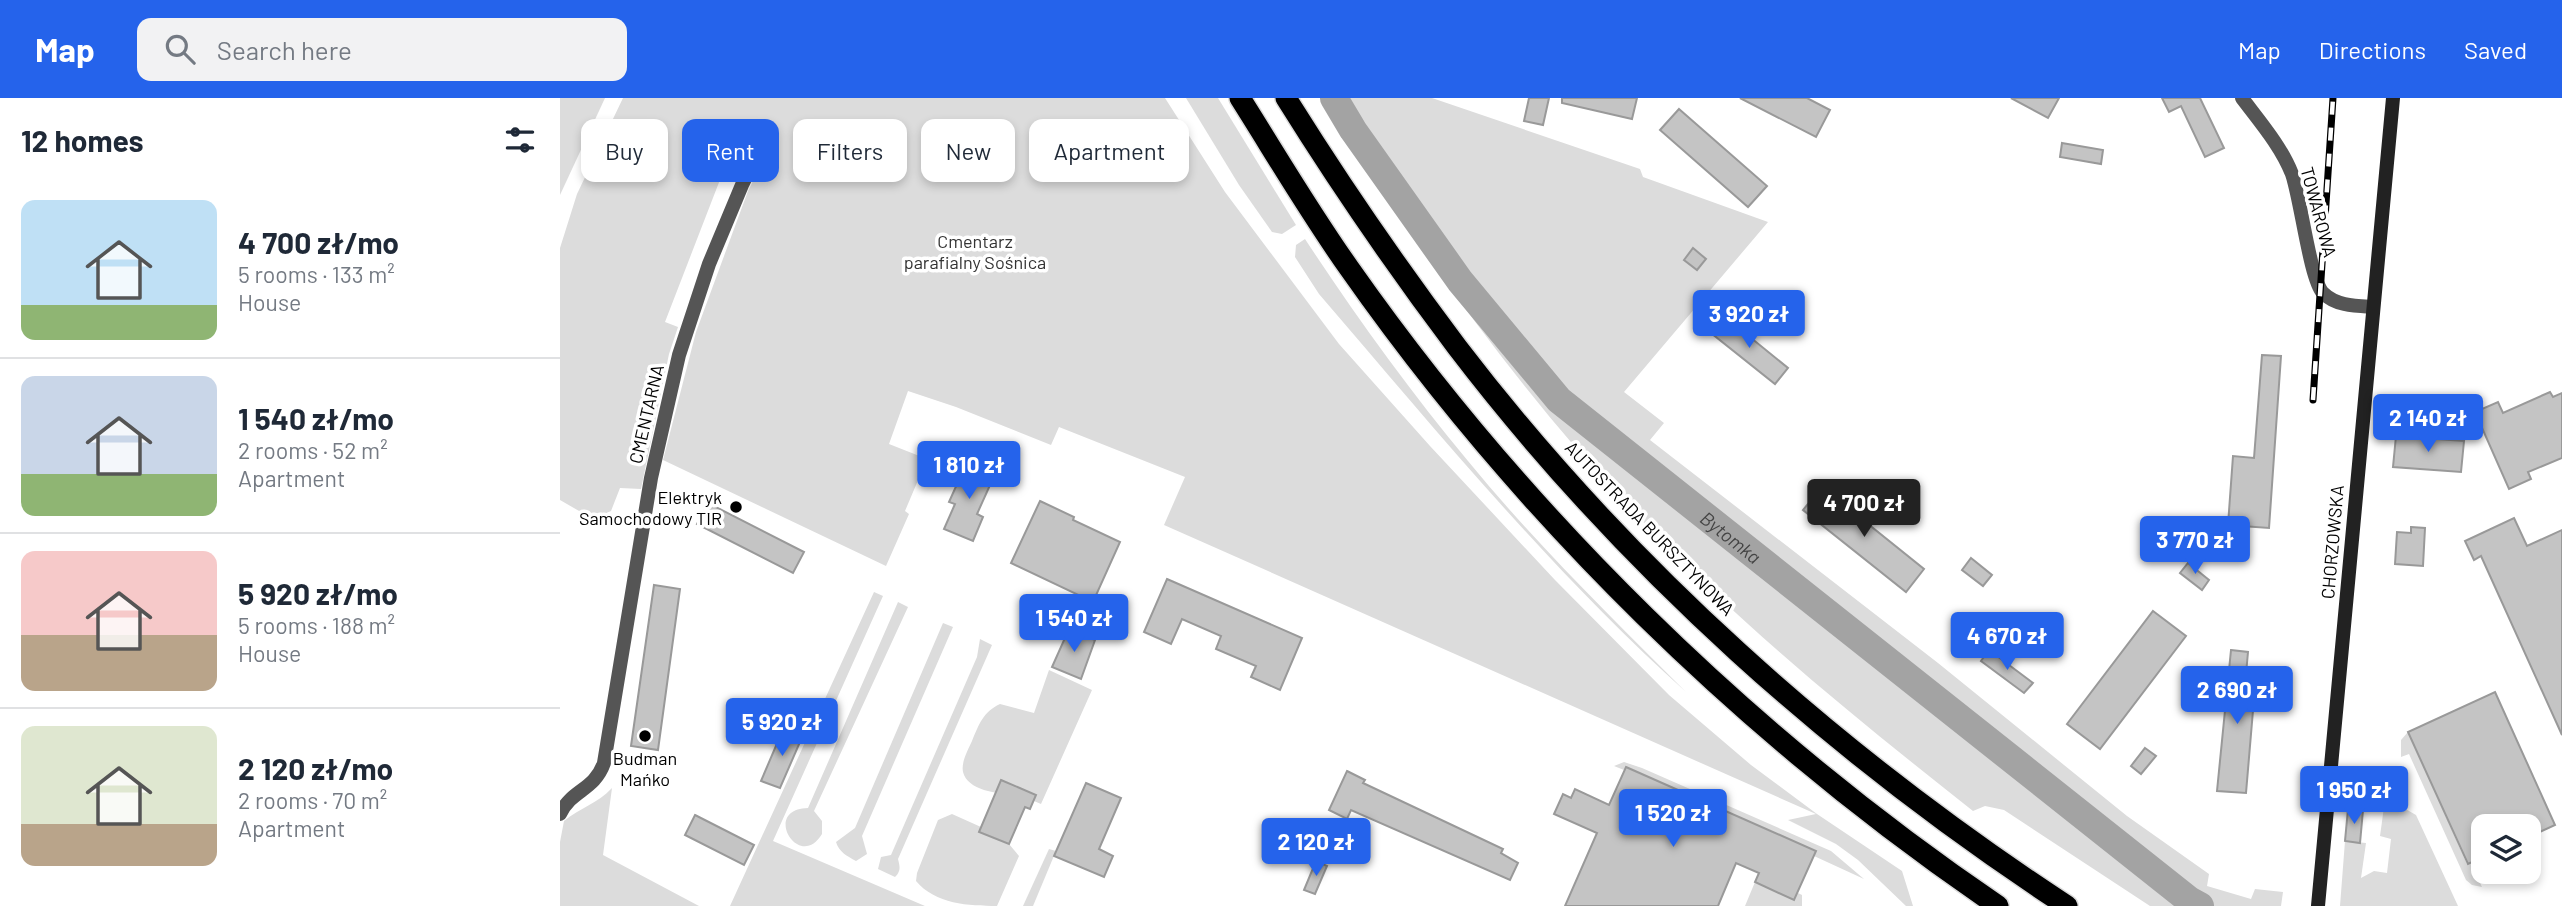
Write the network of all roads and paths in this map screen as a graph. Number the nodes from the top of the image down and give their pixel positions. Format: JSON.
{"nodes":[{"id":1,"x":1240,"y":98,"type":"edge"},
{"id":2,"x":1286,"y":98,"type":"edge"},
{"id":3,"x":2242,"y":98,"type":"edge"},
{"id":4,"x":2393,"y":98,"type":"edge"},
{"id":5,"x":743,"y":182,"type":"edge"},
{"id":6,"x":2373,"y":307,"type":"junction"},
{"id":7,"x":560,"y":814,"type":"edge"},
{"id":8,"x":2318,"y":902,"type":"edge"},
{"id":9,"x":1998,"y":906,"type":"edge"},
{"id":10,"x":2067,"y":906,"type":"edge"}],
"edges":[{"from":1,"to":9,"type":"highway"},
{"from":2,"to":10,"type":"highway","name":"AUTOSTRADA BURSZTYNOWA"},
{"from":3,"to":6,"type":"street","name":"TOWAROWA"},
{"from":4,"to":6,"type":"main road","name":"CHORZOWSKA"},
{"from":5,"to":7,"type":"street","name":"CMENTARNA"},
{"from":6,"to":8,"type":"main road","name":"CHORZOWSKA"}]}
